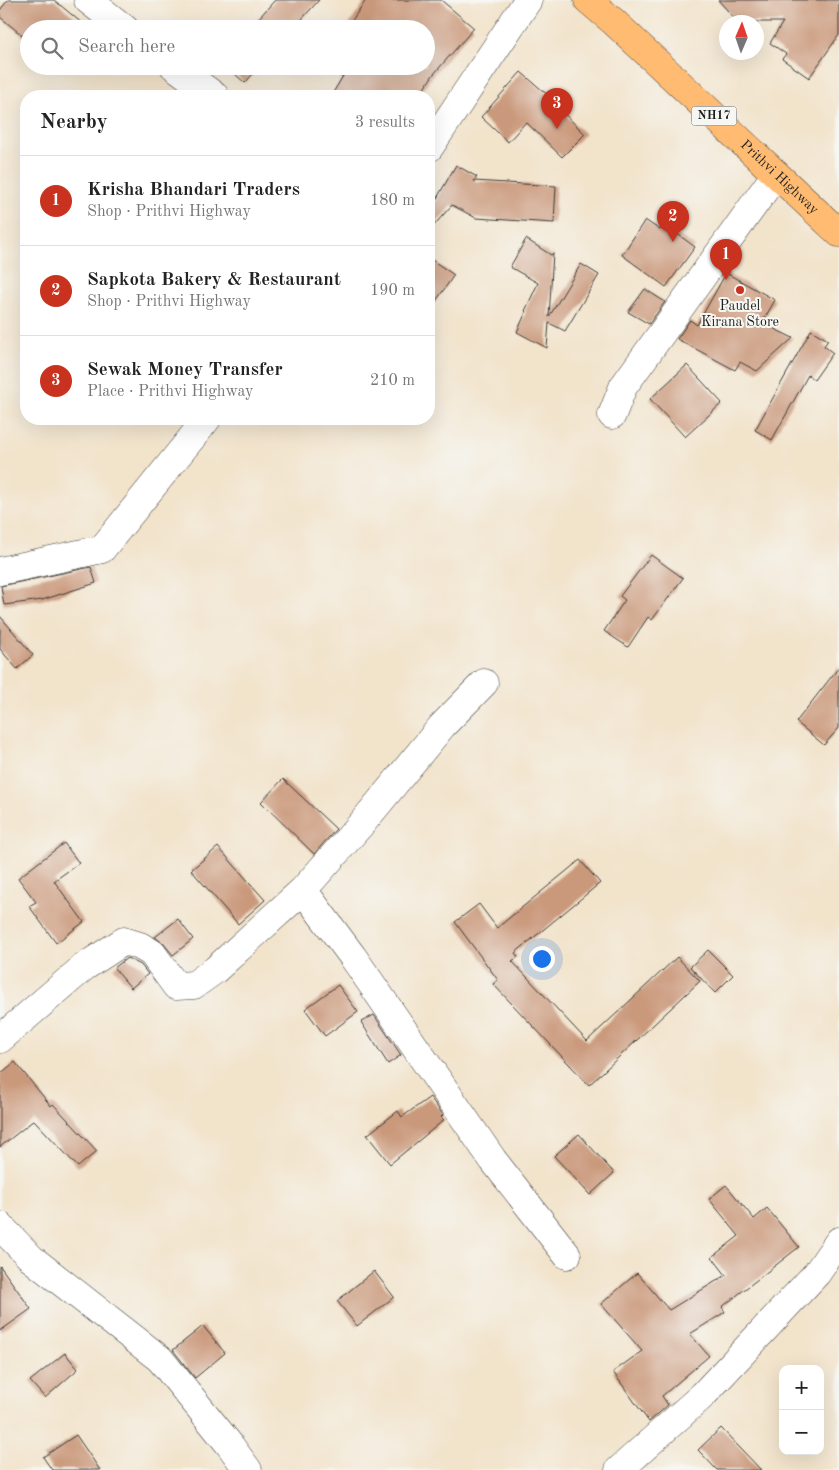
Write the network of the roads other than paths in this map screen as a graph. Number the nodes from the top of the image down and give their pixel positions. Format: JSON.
{"nodes":[{"id":1,"x":88,"y":0,"type":"edge"},
{"id":2,"x":528,"y":0,"type":"edge"},
{"id":3,"x":588,"y":0,"type":"edge"},
{"id":4,"x":114,"y":20,"type":"edge"},
{"id":5,"x":186,"y":75,"type":"edge"},
{"id":6,"x":207,"y":90,"type":"edge"},
{"id":7,"x":435,"y":139,"type":"edge"},
{"id":8,"x":776,"y":174,"type":"junction"},
{"id":9,"x":839,"y":233,"type":"edge"},
{"id":10,"x":612,"y":415,"type":"dead end"},
{"id":11,"x":202,"y":425,"type":"edge"},
{"id":12,"x":0,"y":571,"type":"edge"},
{"id":13,"x":484,"y":684,"type":"dead end"},
{"id":14,"x":303,"y":890,"type":"junction"},
{"id":15,"x":0,"y":1039,"type":"edge"},
{"id":16,"x":0,"y":1226,"type":"edge"},
{"id":17,"x":839,"y":1241,"type":"edge"},
{"id":18,"x":566,"y":1255,"type":"dead end"},
{"id":19,"x":248,"y":1470,"type":"edge"},
{"id":20,"x":619,"y":1470,"type":"edge"}],
"edges":[{"from":1,"to":4,"type":"street"},
{"from":2,"to":7,"type":"street"},
{"from":3,"to":8,"type":"highway","name":"Prithvi Highway","number":"NH17"},
{"from":5,"to":6,"type":"street"},
{"from":8,"to":9,"type":"highway","name":"Prithvi Highway","number":"NH17"},
{"from":8,"to":10,"type":"street"},
{"from":11,"to":12,"type":"street"},
{"from":13,"to":14,"type":"street"},
{"from":14,"to":15,"type":"street"},
{"from":14,"to":18,"type":"street"},
{"from":16,"to":19,"type":"street"},
{"from":17,"to":20,"type":"street"}]}
